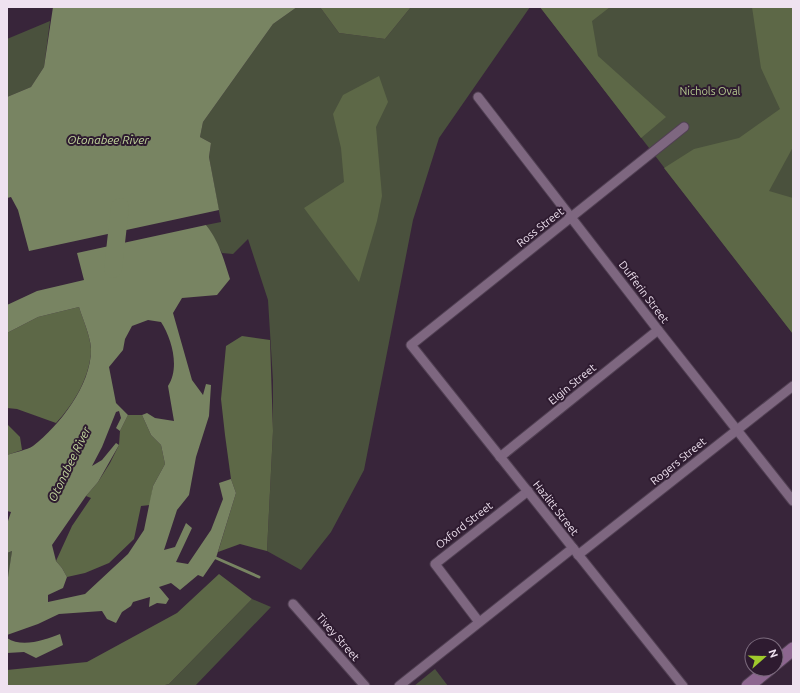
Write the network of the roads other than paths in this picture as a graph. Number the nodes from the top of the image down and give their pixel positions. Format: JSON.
{"nodes":[{"id":1,"x":478,"y":97,"type":"dead end"},
{"id":2,"x":684,"y":127,"type":"dead end"},
{"id":3,"x":572,"y":218,"type":"junction"},
{"id":4,"x":658,"y":330,"type":"junction"},
{"id":5,"x":411,"y":345,"type":"joint"},
{"id":6,"x":793,"y":386,"type":"edge"},
{"id":7,"x":736,"y":430,"type":"junction"},
{"id":8,"x":500,"y":457,"type":"junction"},
{"id":9,"x":528,"y":491,"type":"junction"},
{"id":10,"x":793,"y":501,"type":"edge"},
{"id":11,"x":575,"y":552,"type":"junction"},
{"id":12,"x":293,"y":604,"type":"dead end"},
{"id":13,"x":479,"y":622,"type":"junction"},
{"id":14,"x":793,"y":649,"type":"edge"},
{"id":15,"x":784,"y":656,"type":"edge"},
{"id":16,"x":759,"y":677,"type":"edge"},
{"id":17,"x":365,"y":686,"type":"edge"},
{"id":18,"x":399,"y":686,"type":"edge"},
{"id":19,"x":683,"y":686,"type":"edge"},
{"id":20,"x":748,"y":686,"type":"edge"}],
"edges":[{"from":1,"to":3,"type":"street","name":"Dufferin Street"},
{"from":2,"to":3,"type":"street","name":"Ross Street"},
{"from":3,"to":4,"type":"street","name":"Dufferin Street"},
{"from":3,"to":5,"type":"street","name":"Ross Street"},
{"from":4,"to":7,"type":"street","name":"Dufferin Street"},
{"from":4,"to":8,"type":"street","name":"Elgin Street"},
{"from":5,"to":8,"type":"street","name":"Hazlitt Street"},
{"from":6,"to":7,"type":"street","name":"Rogers Street"},
{"from":7,"to":10,"type":"street","name":"Dufferin Street"},
{"from":7,"to":11,"type":"street","name":"Rogers Street"},
{"from":8,"to":9,"type":"street","name":"Hazlitt Street"},
{"from":9,"to":11,"type":"street","name":"Hazlitt Street"},
{"from":9,"to":13,"type":"street","name":"Oxford Street"},
{"from":11,"to":13,"type":"street","name":"Rogers Street"},
{"from":11,"to":19,"type":"street","name":"Hazlitt Street"},
{"from":12,"to":17,"type":"street","name":"Tivey Street"},
{"from":13,"to":18,"type":"street","name":"Rogers Street"},
{"from":14,"to":15,"type":"main road"},
{"from":16,"to":20,"type":"main road"}]}
